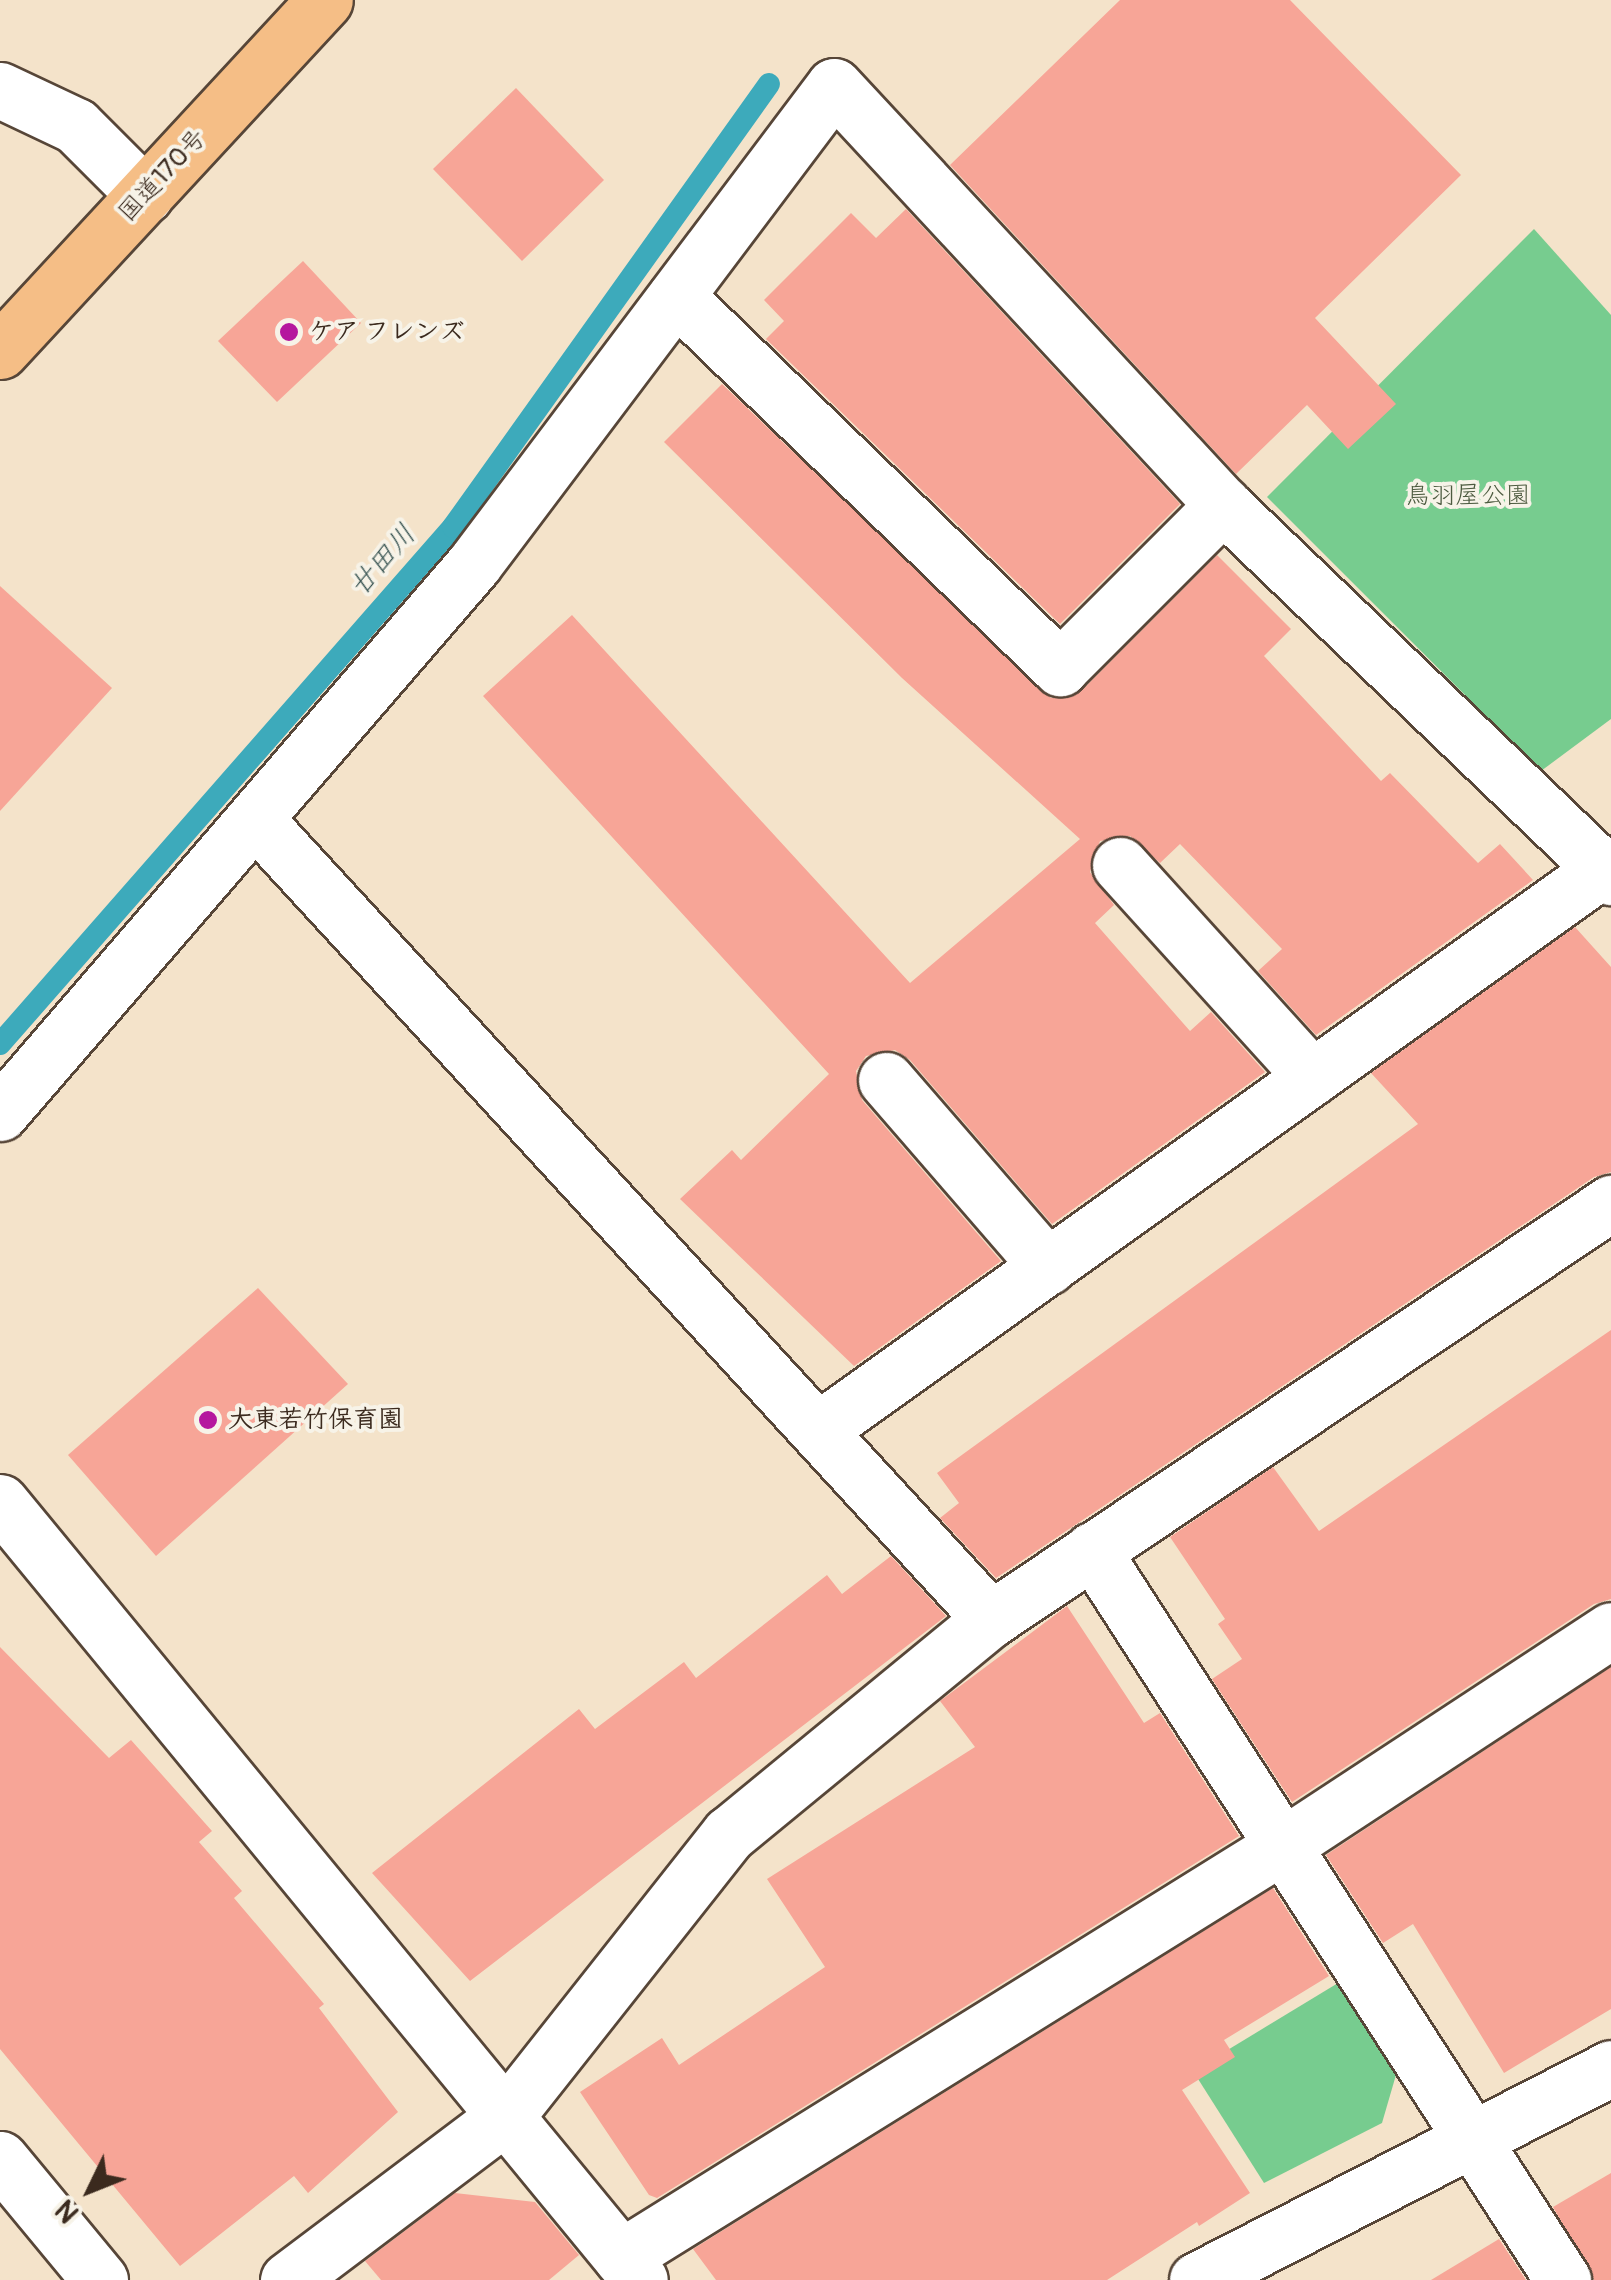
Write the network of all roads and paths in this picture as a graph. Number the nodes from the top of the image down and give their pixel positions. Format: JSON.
{"nodes":[{"id":1,"x":325,"y":0,"type":"edge"},
{"id":2,"x":0,"y":90,"type":"edge"},
{"id":3,"x":145,"y":195,"type":"junction"},
{"id":4,"x":676,"y":296,"type":"junction"},
{"id":5,"x":0,"y":351,"type":"edge"},
{"id":6,"x":1224,"y":505,"type":"junction"},
{"id":7,"x":255,"y":819,"type":"junction"},
{"id":8,"x":1120,"y":865,"type":"dead end"},
{"id":9,"x":1607,"y":873,"type":"edge"},
{"id":10,"x":1312,"y":1078,"type":"junction"},
{"id":11,"x":886,"y":1080,"type":"dead end"},
{"id":12,"x":0,"y":1114,"type":"edge"},
{"id":13,"x":1611,"y":1203,"type":"edge"},
{"id":14,"x":1048,"y":1267,"type":"junction"},
{"id":15,"x":818,"y":1430,"type":"junction"},
{"id":16,"x":0,"y":1502,"type":"edge"},
{"id":17,"x":1092,"y":1550,"type":"junction"},
{"id":18,"x":991,"y":1619,"type":"junction"},
{"id":19,"x":1611,"y":1630,"type":"edge"},
{"id":20,"x":1284,"y":1844,"type":"junction"},
{"id":21,"x":1611,"y":2068,"type":"edge"},
{"id":22,"x":506,"y":2116,"type":"junction"},
{"id":23,"x":1475,"y":2142,"type":"junction"},
{"id":24,"x":0,"y":2159,"type":"edge"},
{"id":25,"x":631,"y":2268,"type":"edge"},
{"id":26,"x":100,"y":2280,"type":"edge"},
{"id":27,"x":288,"y":2280,"type":"edge"},
{"id":28,"x":1198,"y":2280,"type":"edge"},
{"id":29,"x":1563,"y":2280,"type":"edge"}],
"edges":[{"from":1,"to":3,"type":"highway","name":"国道170号"},
{"from":2,"to":3,"type":"street"},
{"from":3,"to":5,"type":"highway","name":"国道170号"},
{"from":4,"to":6,"type":"street"},
{"from":4,"to":6,"type":"street"},
{"from":4,"to":7,"type":"street"},
{"from":6,"to":9,"type":"street"},
{"from":7,"to":12,"type":"street"},
{"from":7,"to":15,"type":"street"},
{"from":8,"to":10,"type":"street"},
{"from":9,"to":10,"type":"street"},
{"from":10,"to":14,"type":"street"},
{"from":11,"to":14,"type":"street"},
{"from":13,"to":17,"type":"street"},
{"from":14,"to":15,"type":"street"},
{"from":15,"to":18,"type":"street"},
{"from":16,"to":22,"type":"street"},
{"from":17,"to":18,"type":"street"},
{"from":17,"to":20,"type":"street"},
{"from":18,"to":22,"type":"street"},
{"from":19,"to":20,"type":"street"},
{"from":20,"to":23,"type":"street"},
{"from":20,"to":25,"type":"street"},
{"from":21,"to":23,"type":"street"},
{"from":22,"to":25,"type":"street"},
{"from":22,"to":27,"type":"street"},
{"from":23,"to":28,"type":"street"},
{"from":23,"to":29,"type":"street"},
{"from":24,"to":26,"type":"street"}]}
